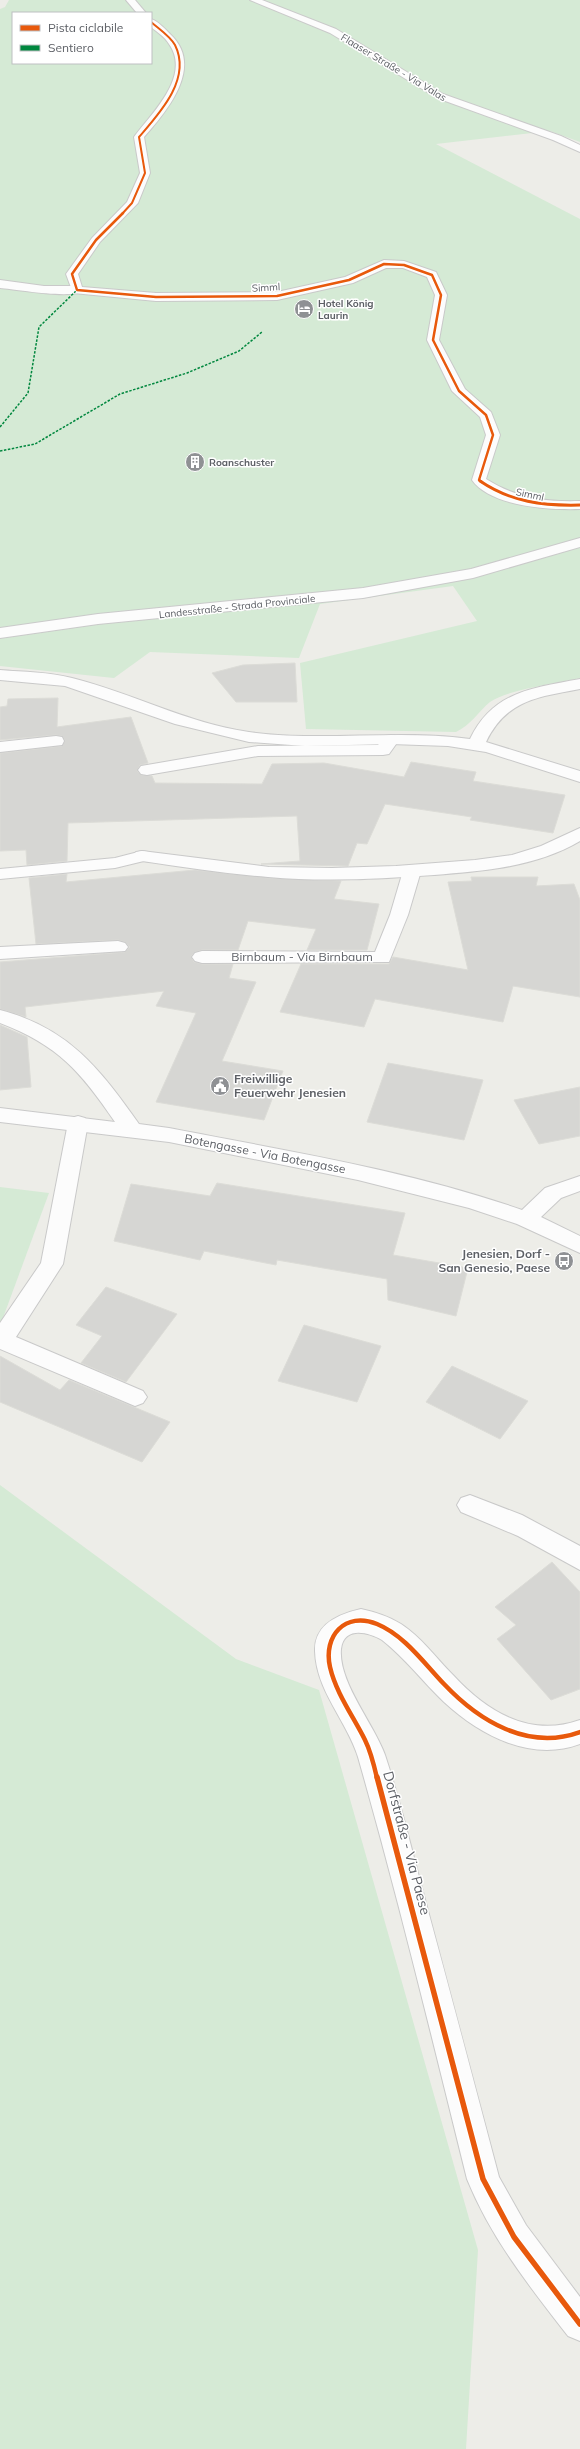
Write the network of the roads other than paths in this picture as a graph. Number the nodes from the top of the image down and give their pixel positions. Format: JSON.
{"nodes":[{"id":1,"x":130,"y":0,"type":"edge"},
{"id":2,"x":254,"y":0,"type":"edge"},
{"id":3,"x":141,"y":12,"type":"edge"},
{"id":4,"x":152,"y":23,"type":"edge"},
{"id":5,"x":580,"y":149,"type":"edge"},
{"id":6,"x":0,"y":284,"type":"edge"},
{"id":7,"x":77,"y":290,"type":"junction"},
{"id":8,"x":580,"y":505,"type":"edge"},
{"id":9,"x":580,"y":542,"type":"edge"},
{"id":10,"x":0,"y":633,"type":"edge"},
{"id":11,"x":0,"y":675,"type":"edge"},
{"id":12,"x":69,"y":682,"type":"junction"},
{"id":13,"x":580,"y":684,"type":"edge"},
{"id":14,"x":0,"y":689,"type":"edge"},
{"id":15,"x":391,"y":740,"type":"junction"},
{"id":16,"x":56,"y":741,"type":"dead end"},
{"id":17,"x":476,"y":745,"type":"junction"},
{"id":18,"x":0,"y":747,"type":"edge"},
{"id":19,"x":147,"y":770,"type":"dead end"},
{"id":20,"x":580,"y":777,"type":"edge"},
{"id":21,"x":580,"y":833,"type":"edge"},
{"id":22,"x":142,"y":856,"type":"junction"},
{"id":23,"x":0,"y":863,"type":"edge"},
{"id":24,"x":412,"y":871,"type":"junction"},
{"id":25,"x":0,"y":874,"type":"edge"},
{"id":26,"x":118,"y":947,"type":"dead end"},
{"id":27,"x":0,"y":953,"type":"edge"},
{"id":28,"x":202,"y":957,"type":"dead end"},
{"id":29,"x":0,"y":1016,"type":"edge"},
{"id":30,"x":0,"y":1115,"type":"edge"},
{"id":31,"x":78,"y":1123,"type":"junction"},
{"id":32,"x":132,"y":1130,"type":"junction"},
{"id":33,"x":580,"y":1184,"type":"edge"},
{"id":34,"x":525,"y":1219,"type":"junction"},
{"id":35,"x":580,"y":1244,"type":"edge"},
{"id":36,"x":135,"y":1397,"type":"dead end"},
{"id":37,"x":470,"y":1505,"type":"dead end"},
{"id":38,"x":580,"y":1559,"type":"edge"},
{"id":39,"x":580,"y":1732,"type":"edge"},
{"id":40,"x":580,"y":2324,"type":"edge"}],
"edges":[{"from":1,"to":3,"type":"street"},
{"from":2,"to":5,"type":"street","name":"Flaaser Straße - Via Valas"},
{"from":4,"to":7,"type":"street"},
{"from":6,"to":7,"type":"street"},
{"from":7,"to":8,"type":"street","name":"Simml"},
{"from":9,"to":10,"type":"street","name":"Landesstraße - Strada Provinciale"},
{"from":11,"to":12,"type":"street"},
{"from":12,"to":14,"type":"street"},
{"from":12,"to":15,"type":"street"},
{"from":13,"to":17,"type":"street"},
{"from":15,"to":17,"type":"street"},
{"from":15,"to":19,"type":"street"},
{"from":16,"to":18,"type":"street"},
{"from":17,"to":20,"type":"street"},
{"from":21,"to":24,"type":"street"},
{"from":22,"to":23,"type":"street"},
{"from":22,"to":24,"type":"street"},
{"from":22,"to":25,"type":"street"},
{"from":24,"to":28,"type":"street","name":"Birnbaum - Via Birnbaum"},
{"from":26,"to":27,"type":"street"},
{"from":29,"to":32,"type":"street"},
{"from":30,"to":31,"type":"street","name":"Botengasse - Via Botengasse"},
{"from":31,"to":32,"type":"street","name":"Botengasse - Via Botengasse"},
{"from":31,"to":36,"type":"street"},
{"from":32,"to":34,"type":"street","name":"Botengasse - Via Botengasse"},
{"from":33,"to":34,"type":"street"},
{"from":34,"to":35,"type":"street"},
{"from":37,"to":38,"type":"street"},
{"from":39,"to":40,"type":"street","name":"Dorfstraße - Via Paese"}]}
